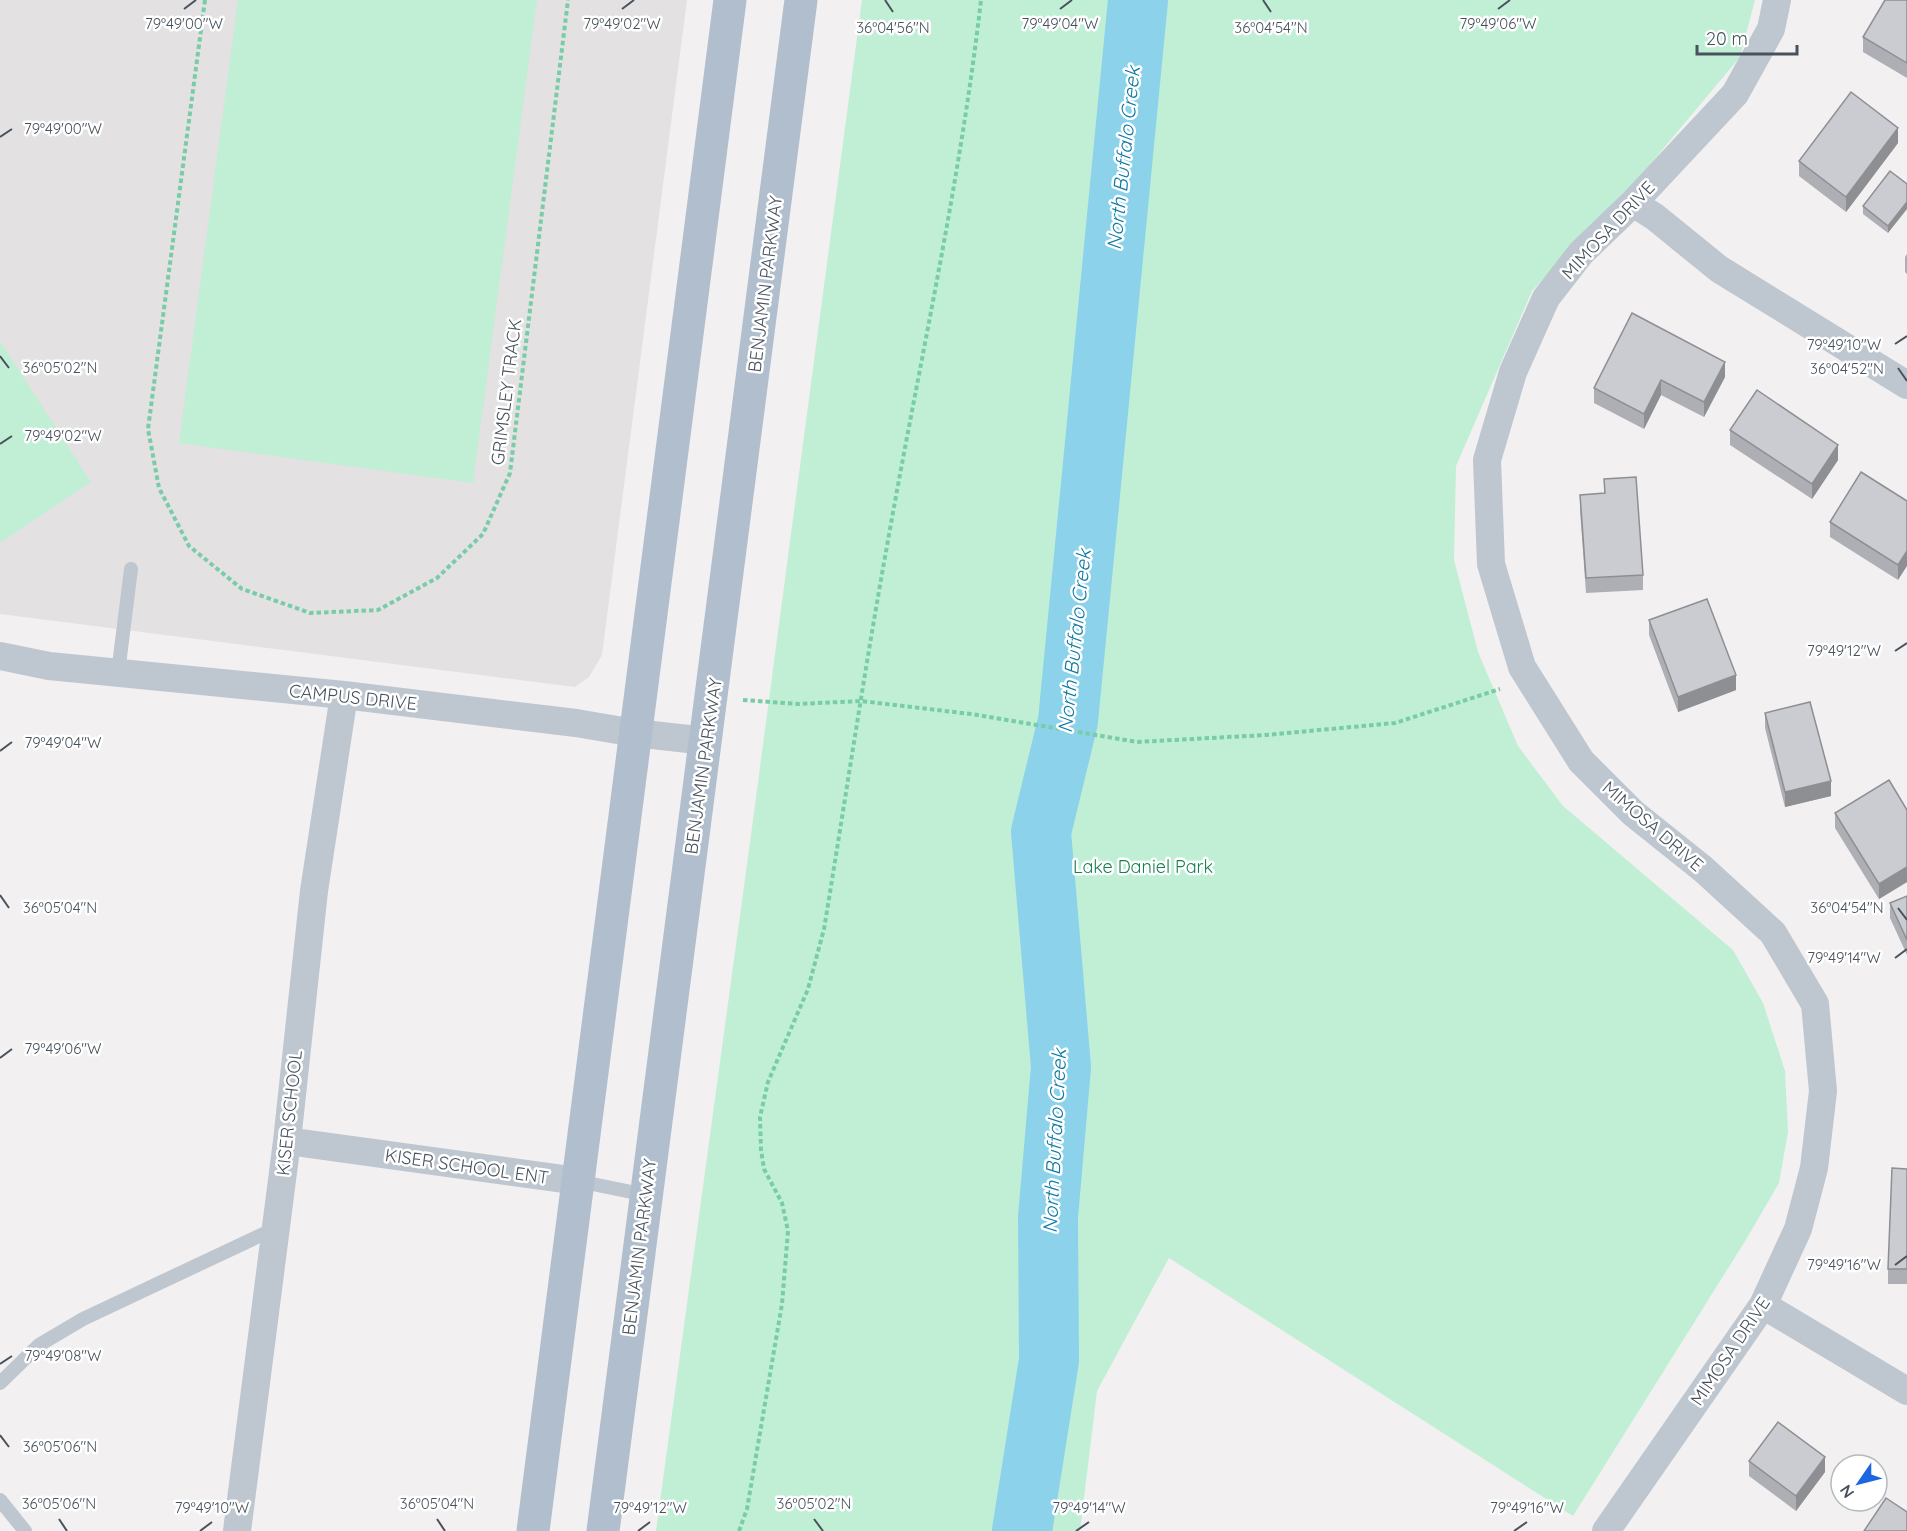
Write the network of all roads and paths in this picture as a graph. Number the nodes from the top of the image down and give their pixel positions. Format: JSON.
{"nodes":[{"id":1,"x":205,"y":0,"type":"edge"},
{"id":2,"x":568,"y":0,"type":"edge"},
{"id":3,"x":730,"y":0,"type":"edge"},
{"id":4,"x":801,"y":0,"type":"edge"},
{"id":5,"x":981,"y":0,"type":"edge"},
{"id":6,"x":1777,"y":0,"type":"edge"},
{"id":7,"x":1633,"y":203,"type":"junction"},
{"id":8,"x":1907,"y":385,"type":"edge"},
{"id":9,"x":131,"y":569,"type":"dead end"},
{"id":10,"x":0,"y":656,"type":"edge"},
{"id":11,"x":118,"y":673,"type":"junction"},
{"id":12,"x":1529,"y":677,"type":"junction"},
{"id":13,"x":344,"y":695,"type":"junction"},
{"id":14,"x":712,"y":699,"type":"junction"},
{"id":15,"x":861,"y":701,"type":"junction"},
{"id":16,"x":635,"y":733,"type":"junction"},
{"id":17,"x":706,"y":741,"type":"junction"},
{"id":18,"x":287,"y":1141,"type":"junction"},
{"id":19,"x":578,"y":1181,"type":"junction"},
{"id":20,"x":646,"y":1195,"type":"junction"},
{"id":21,"x":276,"y":1228,"type":"junction"},
{"id":22,"x":1763,"y":1305,"type":"junction"},
{"id":23,"x":0,"y":1383,"type":"edge"},
{"id":24,"x":1907,"y":1391,"type":"edge"},
{"id":25,"x":0,"y":1500,"type":"edge"},
{"id":26,"x":25,"y":1531,"type":"edge"},
{"id":27,"x":237,"y":1531,"type":"edge"},
{"id":28,"x":533,"y":1531,"type":"edge"},
{"id":29,"x":603,"y":1531,"type":"edge"},
{"id":30,"x":738,"y":1531,"type":"edge"},
{"id":31,"x":1606,"y":1531,"type":"edge"}],
"edges":[{"from":1,"to":2,"type":"path","name":"GRIMSLEY TRACK"},
{"from":3,"to":16,"type":"main road"},
{"from":4,"to":14,"type":"main road","name":"BENJAMIN PARKWAY"},
{"from":5,"to":15,"type":"path"},
{"from":6,"to":7,"type":"street","name":"MIMOSA DRIVE"},
{"from":7,"to":8,"type":"street"},
{"from":7,"to":12,"type":"street","name":"MIMOSA DRIVE"},
{"from":9,"to":11,"type":"lane"},
{"from":10,"to":11,"type":"street","name":"CAMPUS DRIVE"},
{"from":11,"to":13,"type":"street","name":"CAMPUS DRIVE"},
{"from":12,"to":15,"type":"path"},
{"from":12,"to":22,"type":"street","name":"MIMOSA DRIVE"},
{"from":13,"to":16,"type":"street","name":"CAMPUS DRIVE"},
{"from":13,"to":18,"type":"street","name":"KISER SCHOOL"},
{"from":14,"to":15,"type":"path"},
{"from":14,"to":17,"type":"main road","name":"BENJAMIN PARKWAY"},
{"from":15,"to":30,"type":"path"},
{"from":16,"to":17,"type":"street","name":"CAMPUS DRIVE"},
{"from":16,"to":19,"type":"main road"},
{"from":17,"to":20,"type":"main road","name":"BENJAMIN PARKWAY"},
{"from":18,"to":19,"type":"street","name":"KISER SCHOOL ENT"},
{"from":18,"to":21,"type":"street","name":"KISER SCHOOL"},
{"from":19,"to":20,"type":"lane","name":"KISER SCHOOL ENT"},
{"from":19,"to":28,"type":"main road"},
{"from":20,"to":29,"type":"main road","name":"BENJAMIN PARKWAY"},
{"from":21,"to":23,"type":"lane"},
{"from":21,"to":27,"type":"street","name":"KISER SCHOOL"},
{"from":22,"to":24,"type":"street"},
{"from":22,"to":31,"type":"street","name":"MIMOSA DRIVE"},
{"from":25,"to":26,"type":"lane"}]}
